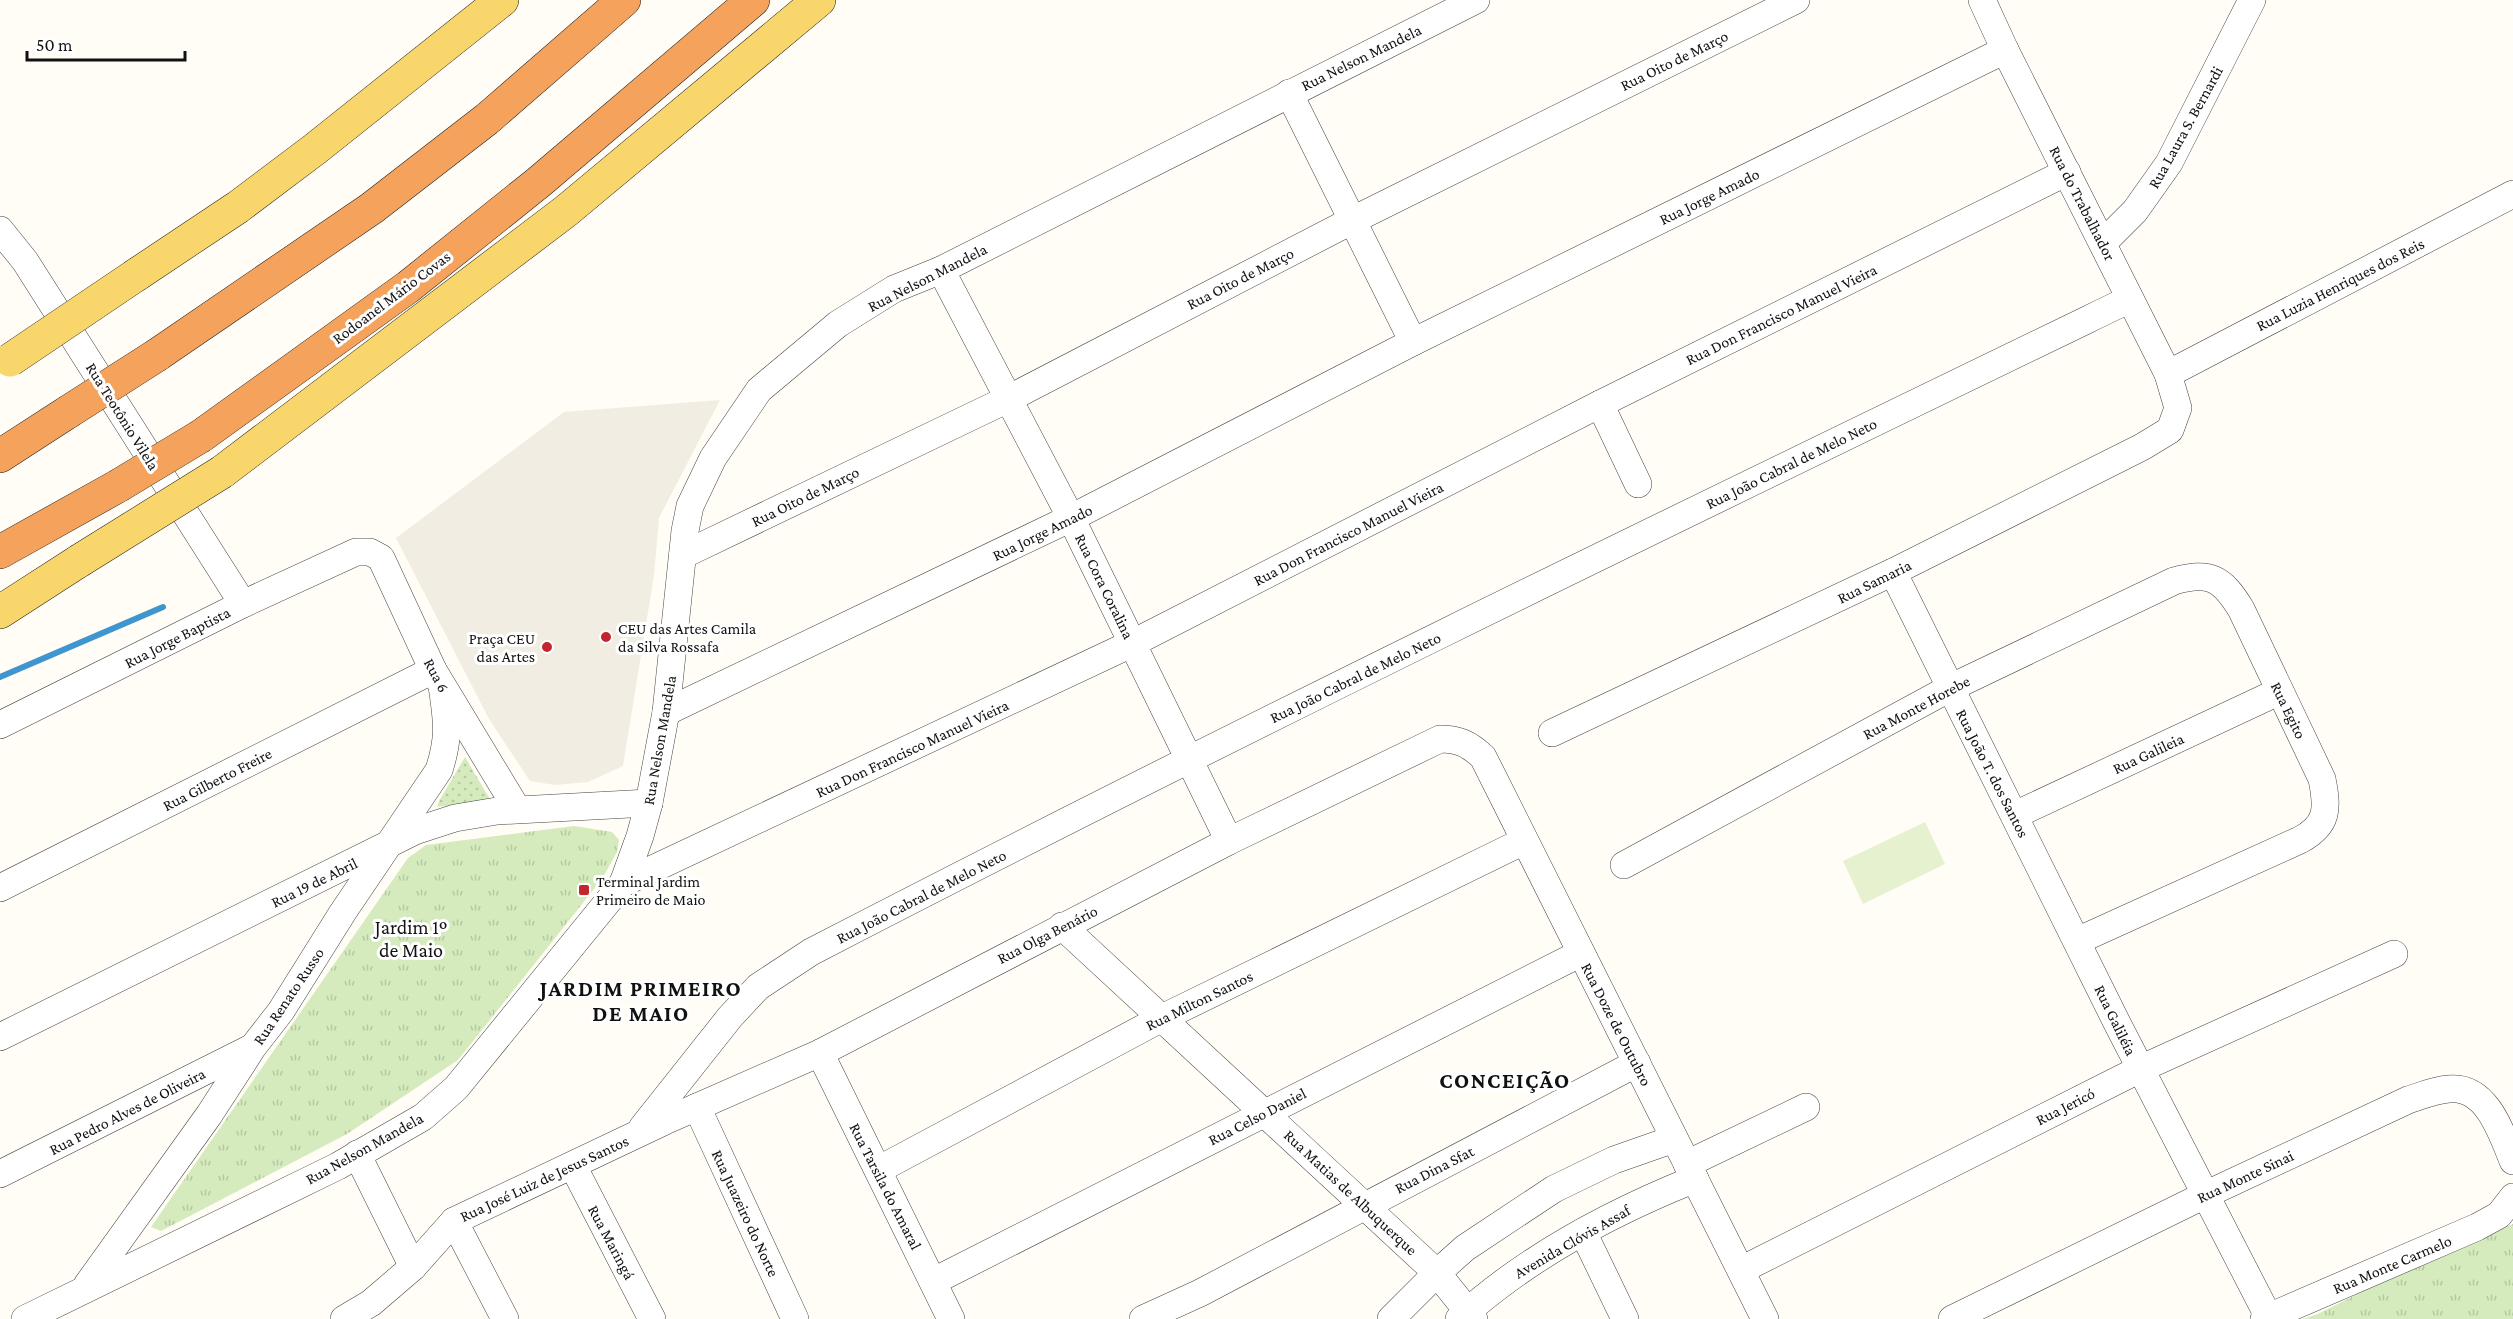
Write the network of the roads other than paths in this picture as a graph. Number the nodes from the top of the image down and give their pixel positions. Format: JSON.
{"nodes":[{"id":1,"x":502,"y":0,"type":"edge"},
{"id":2,"x":624,"y":0,"type":"edge"},
{"id":3,"x":753,"y":0,"type":"edge"},
{"id":4,"x":819,"y":0,"type":"edge"},
{"id":5,"x":1476,"y":0,"type":"edge"},
{"id":6,"x":1796,"y":0,"type":"edge"},
{"id":7,"x":1982,"y":0,"type":"edge"},
{"id":8,"x":2252,"y":0,"type":"edge"},
{"id":9,"x":2005,"y":50,"type":"junction"},
{"id":10,"x":1289,"y":93,"type":"junction"},
{"id":11,"x":2067,"y":172,"type":"junction"},
{"id":12,"x":2513,"y":194,"type":"edge"},
{"id":13,"x":1353,"y":220,"type":"junction"},
{"id":14,"x":0,"y":230,"type":"edge"},
{"id":15,"x":2103,"y":243,"type":"junction"},
{"id":16,"x":941,"y":270,"type":"junction"},
{"id":17,"x":2130,"y":299,"type":"junction"},
{"id":18,"x":1413,"y":342,"type":"junction"},
{"id":19,"x":5,"y":363,"type":"edge"},
{"id":20,"x":2168,"y":374,"type":"junction"},
{"id":21,"x":1010,"y":398,"type":"junction"},
{"id":22,"x":1600,"y":404,"type":"junction"},
{"id":23,"x":2178,"y":408,"type":"joint"},
{"id":24,"x":0,"y":456,"type":"edge"},
{"id":25,"x":1638,"y":484,"type":"dead end"},
{"id":26,"x":1071,"y":518,"type":"junction"},
{"id":27,"x":0,"y":552,"type":"edge"},
{"id":28,"x":356,"y":552,"type":"joint"},
{"id":29,"x":683,"y":555,"type":"junction"},
{"id":30,"x":1893,"y":572,"type":"junction"},
{"id":31,"x":2217,"y":580,"type":"joint"},
{"id":32,"x":243,"y":603,"type":"junction"},
{"id":33,"x":0,"y":612,"type":"edge"},
{"id":34,"x":1133,"y":643,"type":"junction"},
{"id":35,"x":438,"y":678,"type":"junction"},
{"id":36,"x":1950,"y":688,"type":"junction"},
{"id":37,"x":2280,"y":691,"type":"junction"},
{"id":38,"x":666,"y":712,"type":"junction"},
{"id":39,"x":0,"y":725,"type":"edge"},
{"id":40,"x":1552,"y":733,"type":"dead end"},
{"id":41,"x":1457,"y":739,"type":"joint"},
{"id":42,"x":1189,"y":759,"type":"junction"},
{"id":43,"x":649,"y":803,"type":"junction"},
{"id":44,"x":517,"y":809,"type":"junction"},
{"id":45,"x":2015,"y":815,"type":"junction"},
{"id":46,"x":1229,"y":841,"type":"junction"},
{"id":47,"x":1524,"y":841,"type":"junction"},
{"id":48,"x":389,"y":845,"type":"junction"},
{"id":49,"x":1624,"y":865,"type":"dead end"},
{"id":50,"x":622,"y":883,"type":"junction"},
{"id":51,"x":0,"y":888,"type":"edge"},
{"id":52,"x":1062,"y":926,"type":"junction"},
{"id":53,"x":2077,"y":941,"type":"junction"},
{"id":54,"x":1581,"y":953,"type":"junction"},
{"id":55,"x":2394,"y":954,"type":"dead end"},
{"id":56,"x":1162,"y":1018,"type":"junction"},
{"id":57,"x":0,"y":1037,"type":"edge"},
{"id":58,"x":254,"y":1047,"type":"junction"},
{"id":59,"x":820,"y":1053,"type":"junction"},
{"id":60,"x":1637,"y":1063,"type":"junction"},
{"id":61,"x":2140,"y":1069,"type":"junction"},
{"id":62,"x":697,"y":1107,"type":"junction"},
{"id":63,"x":1806,"y":1107,"type":"dead end"},
{"id":64,"x":1264,"y":1112,"type":"junction"},
{"id":65,"x":638,"y":1134,"type":"junction"},
{"id":66,"x":1674,"y":1139,"type":"junction"},
{"id":67,"x":357,"y":1154,"type":"junction"},
{"id":68,"x":2513,"y":1161,"type":"edge"},
{"id":69,"x":573,"y":1166,"type":"junction"},
{"id":70,"x":878,"y":1170,"type":"junction"},
{"id":71,"x":1691,"y":1172,"type":"junction"},
{"id":72,"x":0,"y":1174,"type":"edge"},
{"id":73,"x":2205,"y":1195,"type":"junction"},
{"id":74,"x":2513,"y":1197,"type":"edge"},
{"id":75,"x":1363,"y":1205,"type":"junction"},
{"id":76,"x":454,"y":1221,"type":"junction"},
{"id":77,"x":1584,"y":1232,"type":"junction"},
{"id":78,"x":413,"y":1267,"type":"junction"},
{"id":79,"x":1741,"y":1270,"type":"junction"},
{"id":80,"x":1437,"y":1273,"type":"junction"},
{"id":81,"x":934,"y":1281,"type":"junction"},
{"id":82,"x":84,"y":1289,"type":"junction"},
{"id":83,"x":1200,"y":1293,"type":"junction"},
{"id":84,"x":374,"y":1311,"type":"edge"},
{"id":85,"x":1467,"y":1316,"type":"edge"},
{"id":86,"x":2266,"y":1318,"type":"edge"},
{"id":87,"x":25,"y":1319,"type":"edge"},
{"id":88,"x":344,"y":1319,"type":"edge"},
{"id":89,"x":505,"y":1319,"type":"edge"},
{"id":90,"x":652,"y":1319,"type":"edge"},
{"id":91,"x":795,"y":1319,"type":"edge"},
{"id":92,"x":951,"y":1319,"type":"edge"},
{"id":93,"x":1143,"y":1319,"type":"edge"},
{"id":94,"x":1176,"y":1319,"type":"edge"},
{"id":95,"x":1391,"y":1319,"type":"edge"},
{"id":96,"x":1625,"y":1319,"type":"edge"},
{"id":97,"x":1765,"y":1319,"type":"edge"},
{"id":98,"x":1952,"y":1319,"type":"edge"}],
"edges":[{"from":1,"to":19,"type":"main road","bridge":true},
{"from":2,"to":24,"type":"highway","bridge":true},
{"from":3,"to":27,"type":"highway","name":"Rodoanel Mário Covas","bridge":true},
{"from":4,"to":33,"type":"main road","bridge":true},
{"from":5,"to":10,"type":"street","name":"Rua Nelson Mandela"},
{"from":6,"to":13,"type":"street","name":"Rua Oito de Março"},
{"from":7,"to":9,"type":"street","name":"Rua do Trabalhador"},
{"from":8,"to":15,"type":"street","name":"Rua Laura S. Bernardi"},
{"from":9,"to":11,"type":"street","name":"Rua do Trabalhador"},
{"from":9,"to":18,"type":"street","name":"Rua Jorge Amado"},
{"from":10,"to":13,"type":"street"},
{"from":10,"to":16,"type":"street","name":"Rua Nelson Mandela"},
{"from":11,"to":15,"type":"street","name":"Rua do Trabalhador"},
{"from":11,"to":22,"type":"street","name":"Rua Don Francisco Manuel Vieira"},
{"from":12,"to":20,"type":"street","name":"Rua Luzia Henriques dos Reis"},
{"from":13,"to":18,"type":"street"},
{"from":13,"to":21,"type":"street","name":"Rua Oito de Março"},
{"from":14,"to":32,"type":"street","name":"Rua Teotônio Vilela"},
{"from":15,"to":17,"type":"street","name":"Rua do Trabalhador"},
{"from":16,"to":21,"type":"street","name":"Rua Cora Coralina"},
{"from":16,"to":29,"type":"street","name":"Rua Nelson Mandela"},
{"from":17,"to":20,"type":"street","name":"Rua do Trabalhador"},
{"from":17,"to":42,"type":"street","name":"Rua João Cabral de Melo Neto"},
{"from":18,"to":26,"type":"street","name":"Rua Jorge Amado"},
{"from":20,"to":23,"type":"street","name":"Rua do Trabalhador"},
{"from":21,"to":26,"type":"street","name":"Rua Cora Coralina"},
{"from":21,"to":29,"type":"street","name":"Rua Oito de Março"},
{"from":22,"to":25,"type":"street"},
{"from":22,"to":34,"type":"street","name":"Rua Don Francisco Manuel Vieira"},
{"from":23,"to":30,"type":"street","name":"Rua Samaria"},
{"from":26,"to":34,"type":"street","name":"Rua Cora Coralina"},
{"from":26,"to":38,"type":"street","name":"Rua Jorge Amado"},
{"from":28,"to":32,"type":"street","name":"Rua Jorge Baptista"},
{"from":28,"to":35,"type":"street","name":"Rua 6"},
{"from":29,"to":38,"type":"street","name":"Rua Nelson Mandela"},
{"from":30,"to":36,"type":"street","name":"Rua João T. dos Santos"},
{"from":30,"to":40,"type":"street","name":"Rua Samaria"},
{"from":31,"to":36,"type":"street","name":"Rua Monte Horebe"},
{"from":31,"to":37,"type":"street","name":"Rua Egito"},
{"from":32,"to":39,"type":"street","name":"Rua Jorge Baptista"},
{"from":34,"to":42,"type":"street","name":"Rua Cora Coralina"},
{"from":34,"to":50,"type":"street","name":"Rua Don Francisco Manuel Vieira"},
{"from":35,"to":44,"type":"street","name":"Rua 6"},
{"from":35,"to":48,"type":"street","name":"Rua Renato Russo"},
{"from":35,"to":51,"type":"street","name":"Rua Gilberto Freire"},
{"from":36,"to":45,"type":"street","name":"Rua João T. dos Santos"},
{"from":36,"to":49,"type":"street","name":"Rua Monte Horebe"},
{"from":37,"to":45,"type":"street","name":"Rua Galileia"},
{"from":37,"to":53,"type":"street","name":"Rua Egito"},
{"from":38,"to":43,"type":"street","name":"Rua Nelson Mandela"},
{"from":41,"to":46,"type":"street","name":"Rua Olga Benário"},
{"from":41,"to":47,"type":"street","name":"Rua Doze de Outubro"},
{"from":42,"to":46,"type":"street","name":"Rua Cora Coralina"},
{"from":42,"to":65,"type":"street","name":"Rua João Cabral de Melo Neto"},
{"from":43,"to":44,"type":"street","name":"Rua 19 de Abril"},
{"from":43,"to":50,"type":"street","name":"Rua Nelson Mandela"},
{"from":44,"to":48,"type":"street","name":"Rua 19 de Abril"},
{"from":45,"to":53,"type":"street","name":"Rua João T. dos Santos"},
{"from":46,"to":52,"type":"street","name":"Rua Olga Benário"},
{"from":47,"to":54,"type":"street","name":"Rua Doze de Outubro"},
{"from":47,"to":56,"type":"street","name":"Rua Milton Santos"},
{"from":48,"to":57,"type":"street","name":"Rua 19 de Abril"},
{"from":48,"to":58,"type":"street","name":"Rua Renato Russo"},
{"from":50,"to":67,"type":"street","name":"Rua Nelson Mandela"},
{"from":52,"to":56,"type":"street","name":"Rua Matias de Albuquerque"},
{"from":52,"to":59,"type":"street","name":"Rua Olga Benário"},
{"from":53,"to":61,"type":"street","name":"Rua Galiléia"},
{"from":54,"to":60,"type":"street","name":"Rua Doze de Outubro"},
{"from":54,"to":64,"type":"street","name":"Rua Celso Daniel"},
{"from":55,"to":61,"type":"street","name":"Rua Jericó"},
{"from":56,"to":64,"type":"street","name":"Rua Matias de Albuquerque"},
{"from":56,"to":70,"type":"street","name":"Rua Milton Santos"},
{"from":58,"to":72,"type":"street","name":"Rua Pedro Alves de Oliveira"},
{"from":58,"to":82,"type":"street","name":"Rua Renato Russo"},
{"from":59,"to":62,"type":"street","name":"Rua Olga Benário"},
{"from":59,"to":70,"type":"street","name":"Rua Tarsila do Amaral"},
{"from":60,"to":66,"type":"street","name":"Rua Doze de Outubro"},
{"from":60,"to":75,"type":"street","name":"Rua Dina Sfat"},
{"from":61,"to":73,"type":"street","name":"Rua Galiléia"},
{"from":61,"to":79,"type":"street","name":"Rua Jericó"},
{"from":62,"to":65,"type":"street","name":"Rua Olga Benário"},
{"from":62,"to":91,"type":"street","name":"Rua Juazeiro do Norte"},
{"from":63,"to":71,"type":"street","name":"Avenida Clóvis Assaf"},
{"from":64,"to":75,"type":"street","name":"Rua Matias de Albuquerque"},
{"from":64,"to":81,"type":"street","name":"Rua Celso Daniel"},
{"from":65,"to":69,"type":"street","name":"Rua José Luiz de Jesus Santos"},
{"from":66,"to":71,"type":"street","name":"Rua Doze de Outubro"},
{"from":66,"to":80,"type":"street"},
{"from":67,"to":78,"type":"street"},
{"from":67,"to":82,"type":"street","name":"Rua Nelson Mandela"},
{"from":68,"to":73,"type":"street","name":"Rua Monte Sinai"},
{"from":69,"to":76,"type":"street","name":"Rua José Luiz de Jesus Santos"},
{"from":69,"to":90,"type":"street","name":"Rua Maringá"},
{"from":70,"to":81,"type":"street","name":"Rua Tarsila do Amaral"},
{"from":71,"to":77,"type":"street","name":"Avenida Clóvis Assaf"},
{"from":71,"to":79,"type":"street","name":"Rua Doze de Outubro"},
{"from":73,"to":86,"type":"street","name":"Rua Galiléia"},
{"from":73,"to":98,"type":"street","name":"Rua Monte Sinai"},
{"from":74,"to":86,"type":"street","name":"Rua Monte Carmelo"},
{"from":75,"to":80,"type":"street","name":"Rua Matias de Albuquerque"},
{"from":75,"to":83,"type":"street","name":"Rua Dina Sfat"},
{"from":76,"to":78,"type":"street","name":"Rua José Luiz de Jesus Santos"},
{"from":76,"to":89,"type":"street"},
{"from":77,"to":85,"type":"street","name":"Avenida Clóvis Assaf"},
{"from":77,"to":96,"type":"street"},
{"from":78,"to":84,"type":"street","name":"Rua José Luiz de Jesus Santos"},
{"from":79,"to":97,"type":"street","name":"Rua Doze de Outubro"},
{"from":80,"to":85,"type":"street","name":"Rua Matias de Albuquerque"},
{"from":80,"to":95,"type":"street"},
{"from":81,"to":92,"type":"street","name":"Rua Tarsila do Amaral"},
{"from":82,"to":87,"type":"street","name":"Rua Nelson Mandela"},
{"from":83,"to":93,"type":"street","name":"Rua Dina Sfat"},
{"from":83,"to":94,"type":"street","name":"Rua Dina Sfat"},
{"from":84,"to":88,"type":"street","name":"Rua José Luiz de Jesus Santos"}]}
